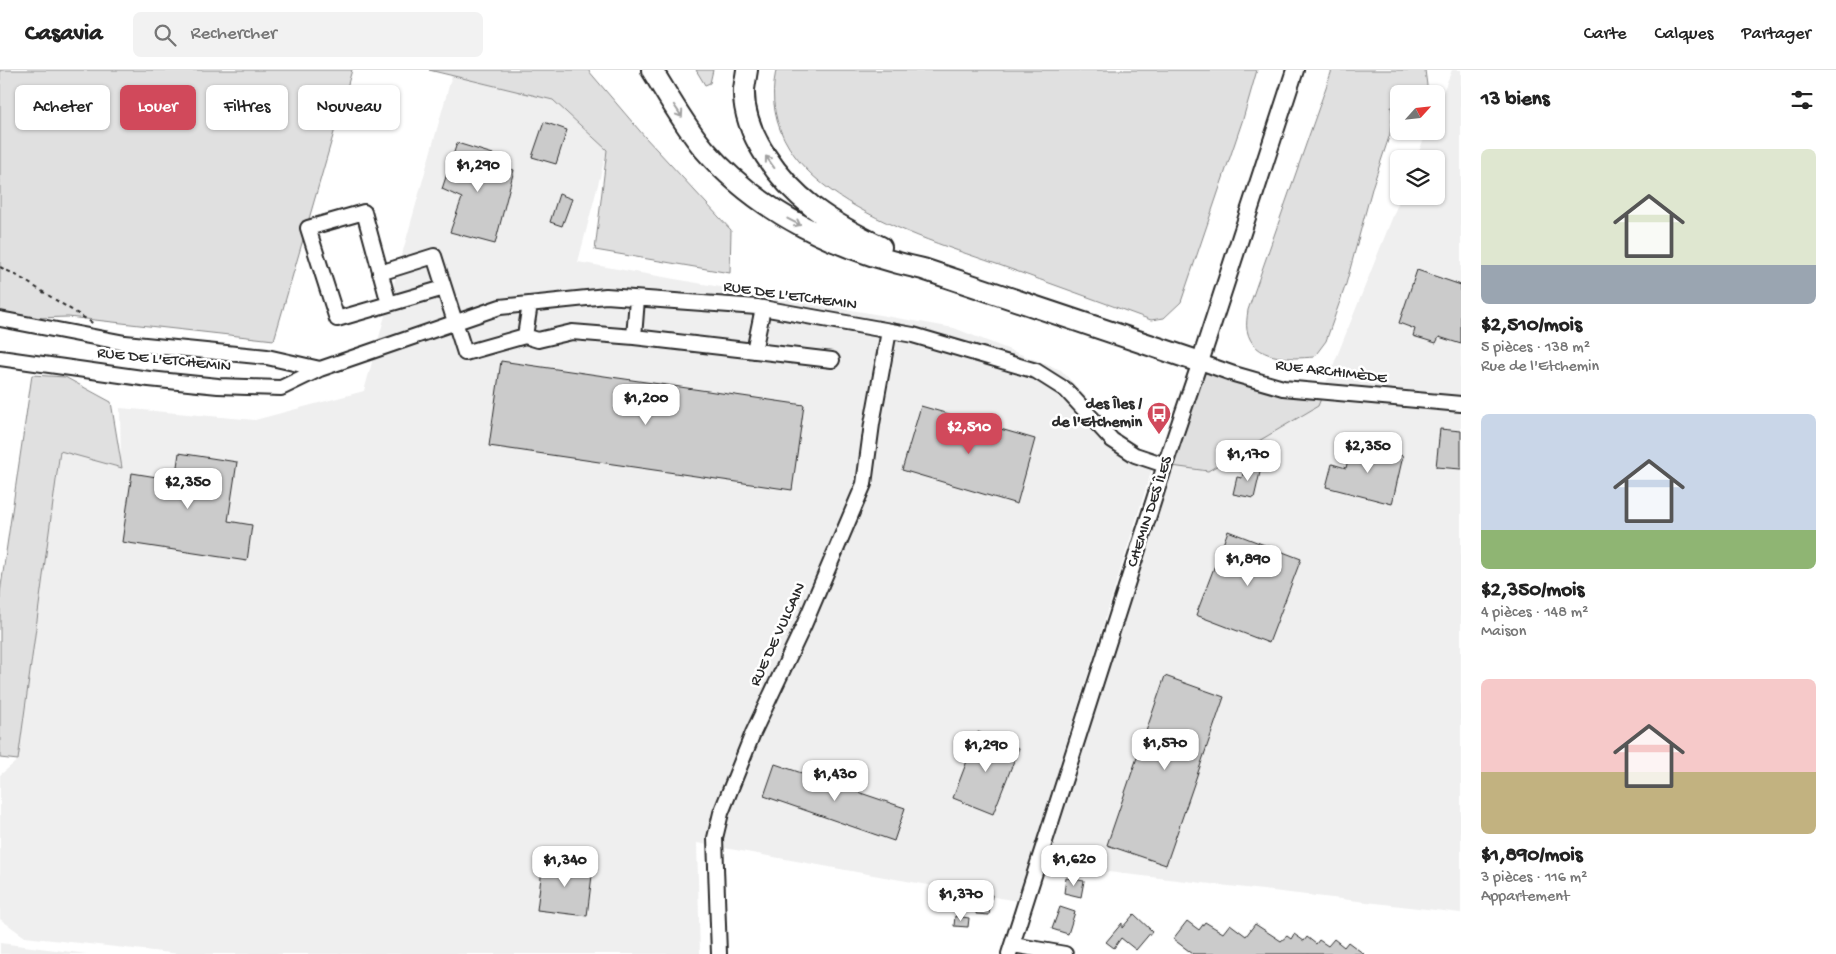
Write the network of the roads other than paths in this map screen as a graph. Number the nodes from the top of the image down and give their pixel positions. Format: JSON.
{"nodes":[{"id":1,"x":652,"y":70,"type":"edge"},
{"id":2,"x":747,"y":70,"type":"edge"},
{"id":3,"x":1295,"y":70,"type":"edge"},
{"id":4,"x":923,"y":269,"type":"junction"},
{"id":5,"x":380,"y":273,"type":"junction"},
{"id":6,"x":444,"y":288,"type":"junction"},
{"id":7,"x":637,"y":299,"type":"junction"},
{"id":8,"x":389,"y":304,"type":"junction"},
{"id":9,"x":530,"y":304,"type":"junction"},
{"id":10,"x":763,"y":308,"type":"junction"},
{"id":11,"x":0,"y":319,"type":"edge"},
{"id":12,"x":455,"y":323,"type":"junction"},
{"id":13,"x":890,"y":330,"type":"junction"},
{"id":14,"x":525,"y":336,"type":"junction"},
{"id":15,"x":634,"y":337,"type":"junction"},
{"id":16,"x":754,"y":351,"type":"junction"},
{"id":17,"x":0,"y":358,"type":"edge"},
{"id":18,"x":832,"y":360,"type":"dead end"},
{"id":19,"x":1200,"y":362,"type":"junction"},
{"id":20,"x":320,"y":369,"type":"junction"},
{"id":21,"x":1461,"y":404,"type":"edge"},
{"id":22,"x":1165,"y":465,"type":"junction"},
{"id":23,"x":1011,"y":949,"type":"edge"},
{"id":24,"x":719,"y":954,"type":"edge"},
{"id":25,"x":1065,"y":954,"type":"edge"}],
"edges":[{"from":1,"to":4,"type":"highway","one_way":true},
{"from":4,"to":2,"type":"highway","one_way":true},
{"from":3,"to":19,"type":"main road","name":"CHEMIN DES ÎLES"},
{"from":4,"to":19,"type":"highway"},
{"from":5,"to":6,"type":"street"},
{"from":5,"to":8,"type":"street"},
{"from":5,"to":8,"type":"street"},
{"from":6,"to":8,"type":"street"},
{"from":6,"to":12,"type":"street"},
{"from":7,"to":9,"type":"street","name":"RUE DE L'ETCHEMIN"},
{"from":7,"to":10,"type":"street","name":"RUE DE L'ETCHEMIN"},
{"from":7,"to":15,"type":"street"},
{"from":9,"to":12,"type":"street","name":"RUE DE L'ETCHEMIN"},
{"from":9,"to":14,"type":"street"},
{"from":10,"to":13,"type":"street","name":"RUE DE L'ETCHEMIN"},
{"from":10,"to":16,"type":"street"},
{"from":11,"to":20,"type":"street","name":"RUE DE L'ETCHEMIN"},
{"from":12,"to":14,"type":"street"},
{"from":12,"to":20,"type":"street","name":"RUE DE L'ETCHEMIN"},
{"from":13,"to":22,"type":"street","name":"RUE DE L'ETCHEMIN"},
{"from":13,"to":24,"type":"street","name":"RUE DE VULCAIN"},
{"from":14,"to":15,"type":"street"},
{"from":15,"to":16,"type":"street"},
{"from":16,"to":18,"type":"street"},
{"from":17,"to":20,"type":"street","name":"RUE DE L'ETCHEMIN"},
{"from":19,"to":21,"type":"street","name":"RUE ARCHIMÈDE"},
{"from":19,"to":22,"type":"street","name":"CHEMIN DES ÎLES"},
{"from":22,"to":23,"type":"street","name":"CHEMIN DES ÎLES"},
{"from":23,"to":25,"type":"street"}]}
